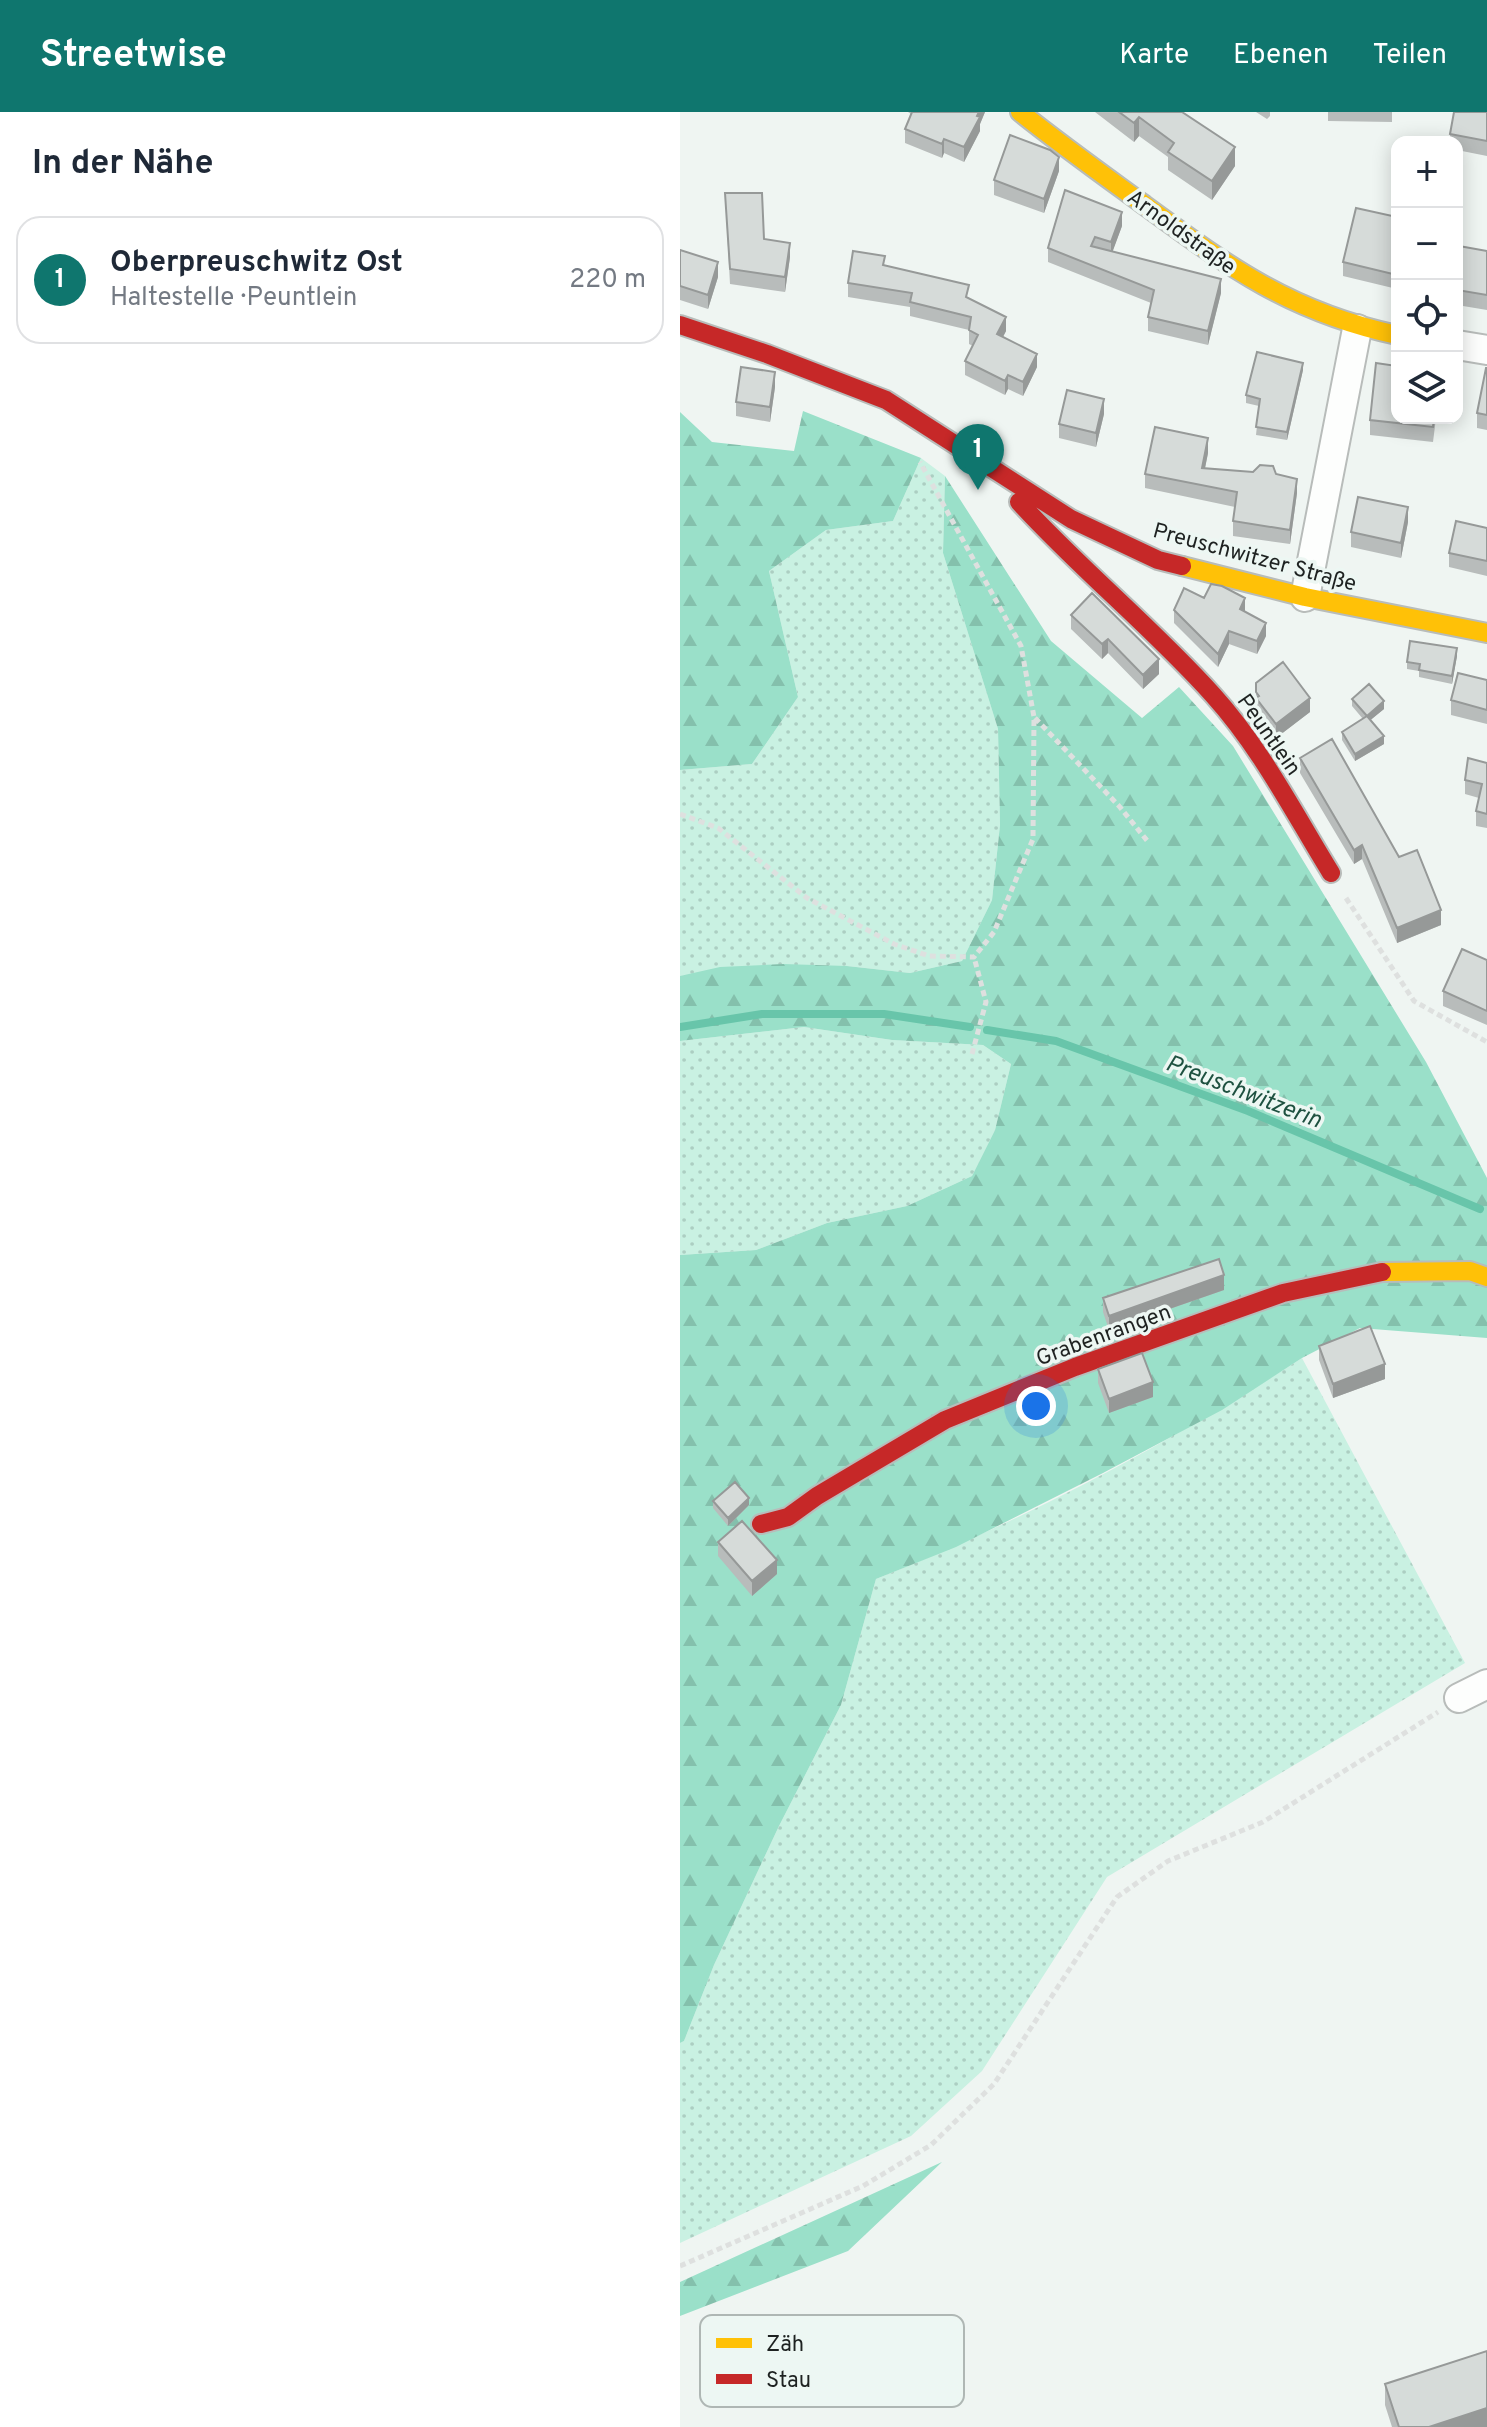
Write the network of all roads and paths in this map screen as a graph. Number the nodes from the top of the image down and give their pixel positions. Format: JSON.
{"nodes":[{"id":1,"x":1026,"y":114,"type":"edge"},
{"id":2,"x":680,"y":325,"type":"edge"},
{"id":3,"x":1357,"y":329,"type":"junction"},
{"id":4,"x":1391,"y":334,"type":"edge"},
{"id":5,"x":1463,"y":346,"type":"edge"},
{"id":6,"x":1487,"y":350,"type":"edge"},
{"id":7,"x":916,"y":455,"type":"dead end"},
{"id":8,"x":990,"y":465,"type":"junction"},
{"id":9,"x":1305,"y":597,"type":"junction"},
{"id":10,"x":1487,"y":633,"type":"edge"},
{"id":11,"x":1034,"y":717,"type":"junction"},
{"id":12,"x":680,"y":814,"type":"edge"},
{"id":13,"x":1149,"y":843,"type":"dead end"},
{"id":14,"x":1331,"y":873,"type":"joint"},
{"id":15,"x":974,"y":957,"type":"junction"},
{"id":16,"x":1487,"y":1042,"type":"edge"},
{"id":17,"x":972,"y":1054,"type":"dead end"},
{"id":18,"x":1487,"y":1277,"type":"edge"},
{"id":19,"x":761,"y":1524,"type":"dead end"},
{"id":20,"x":1487,"y":1684,"type":"edge"},
{"id":21,"x":1459,"y":1698,"type":"joint"},
{"id":22,"x":680,"y":2266,"type":"edge"}],
"edges":[{"from":1,"to":3,"type":"street","name":"Arnoldstraße"},
{"from":2,"to":8,"type":"street","name":"Preuschwitzer Straße"},
{"from":3,"to":4,"type":"street","name":"Arnoldstraße"},
{"from":3,"to":9,"type":"street"},
{"from":5,"to":6,"type":"street"},
{"from":7,"to":11,"type":"path"},
{"from":8,"to":9,"type":"street","name":"Preuschwitzer Straße"},
{"from":8,"to":14,"type":"street","name":"Peuntlein"},
{"from":9,"to":10,"type":"street","name":"Preuschwitzer Straße"},
{"from":11,"to":13,"type":"path"},
{"from":11,"to":15,"type":"path"},
{"from":12,"to":15,"type":"path"},
{"from":14,"to":16,"type":"path"},
{"from":15,"to":17,"type":"path"},
{"from":18,"to":19,"type":"street","name":"Grabenrangen"},
{"from":20,"to":21,"type":"street"},
{"from":21,"to":22,"type":"path"}]}
